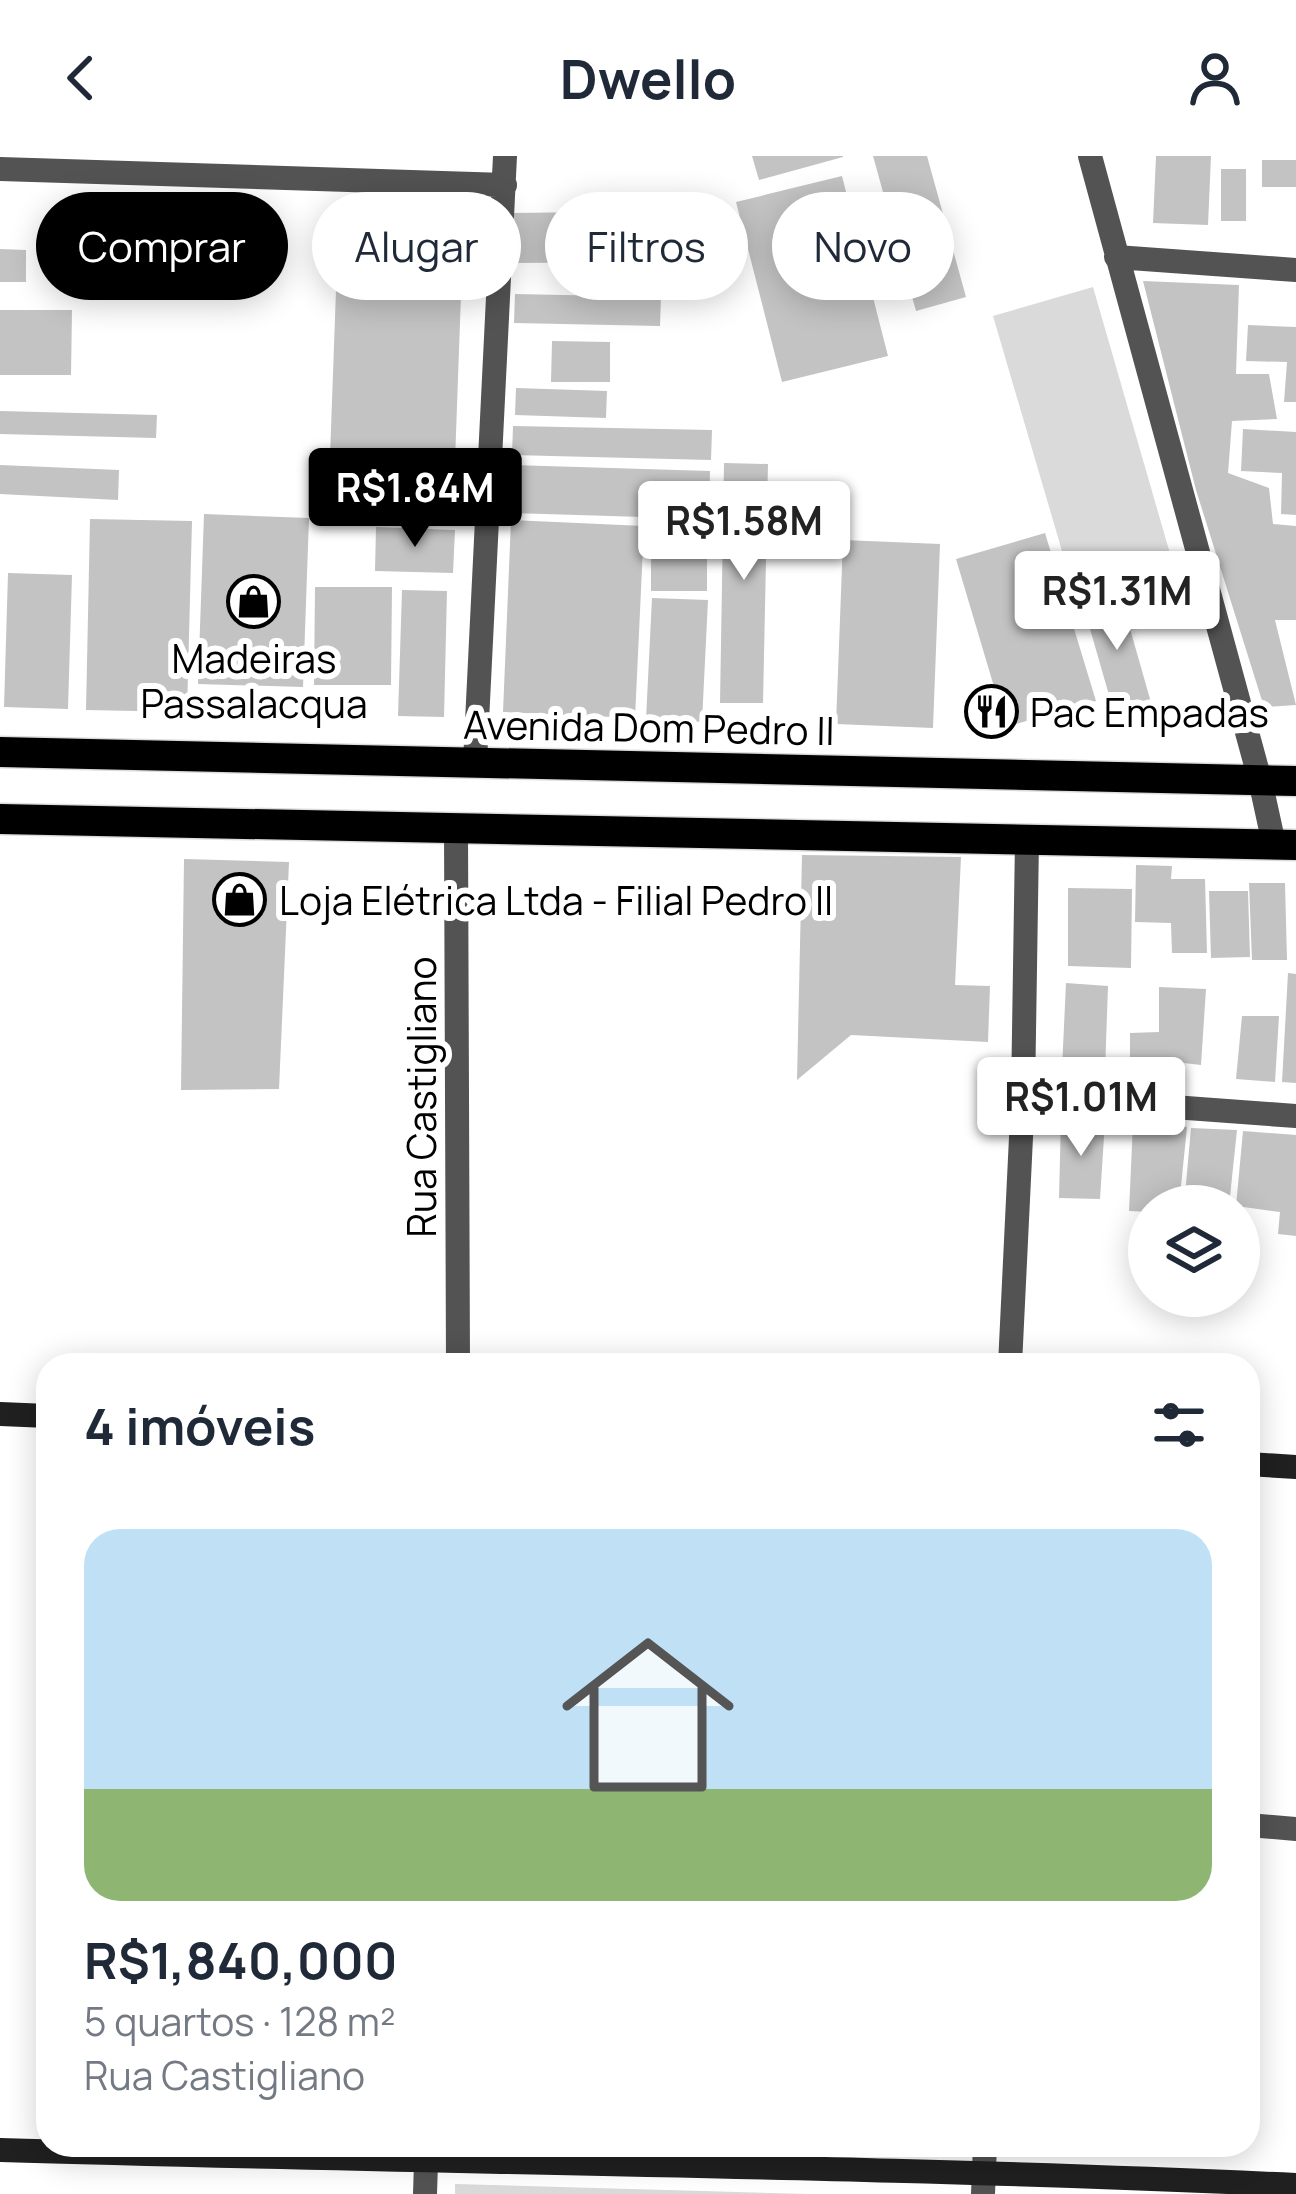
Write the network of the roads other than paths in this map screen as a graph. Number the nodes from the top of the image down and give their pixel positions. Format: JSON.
{"nodes":[{"id":1,"x":505,"y":156,"type":"edge"},
{"id":2,"x":1090,"y":156,"type":"edge"},
{"id":3,"x":0,"y":169,"type":"edge"},
{"id":4,"x":505,"y":185,"type":"junction"},
{"id":5,"x":1117,"y":256,"type":"junction"},
{"id":6,"x":1296,"y":270,"type":"edge"},
{"id":7,"x":0,"y":752,"type":"edge"},
{"id":8,"x":475,"y":762,"type":"junction"},
{"id":9,"x":1260,"y":780,"type":"junction"},
{"id":10,"x":1296,"y":781,"type":"edge"},
{"id":11,"x":0,"y":819,"type":"edge"},
{"id":12,"x":456,"y":828,"type":"junction"},
{"id":13,"x":1027,"y":840,"type":"junction"},
{"id":14,"x":1285,"y":844,"type":"edge"},
{"id":15,"x":1023,"y":1096,"type":"junction"},
{"id":16,"x":1296,"y":1116,"type":"edge"},
{"id":17,"x":458,"y":1353,"type":"edge"},
{"id":18,"x":1011,"y":1353,"type":"edge"},
{"id":19,"x":0,"y":1414,"type":"edge"},
{"id":20,"x":36,"y":1416,"type":"edge"},
{"id":21,"x":1260,"y":1465,"type":"edge"},
{"id":22,"x":1296,"y":1467,"type":"edge"},
{"id":23,"x":1260,"y":1826,"type":"edge"},
{"id":24,"x":1296,"y":1829,"type":"edge"},
{"id":25,"x":0,"y":2150,"type":"edge"},
{"id":26,"x":36,"y":2150,"type":"edge"},
{"id":27,"x":426,"y":2157,"type":"edge"},
{"id":28,"x":531,"y":2157,"type":"edge"},
{"id":29,"x":984,"y":2170,"type":"edge"},
{"id":30,"x":1296,"y":2185,"type":"edge"},
{"id":31,"x":424,"y":2194,"type":"edge"}],
"edges":[{"from":1,"to":4,"type":"street"},
{"from":2,"to":5,"type":"street"},
{"from":3,"to":4,"type":"street"},
{"from":4,"to":8,"type":"street"},
{"from":5,"to":6,"type":"street"},
{"from":5,"to":9,"type":"street"},
{"from":7,"to":8,"type":"main road","name":"Avenida Dom Pedro II"},
{"from":8,"to":9,"type":"main road","name":"Avenida Dom Pedro II"},
{"from":9,"to":10,"type":"main road","name":"Avenida Dom Pedro II"},
{"from":9,"to":14,"type":"street"},
{"from":11,"to":12,"type":"main road"},
{"from":12,"to":13,"type":"main road"},
{"from":12,"to":17,"type":"street","name":"Rua Castigliano"},
{"from":13,"to":14,"type":"main road"},
{"from":13,"to":15,"type":"street"},
{"from":15,"to":16,"type":"street"},
{"from":15,"to":18,"type":"street"},
{"from":19,"to":20,"type":"main road"},
{"from":21,"to":22,"type":"main road"},
{"from":23,"to":24,"type":"street"},
{"from":25,"to":26,"type":"main road"},
{"from":27,"to":31,"type":"street"},
{"from":28,"to":29,"type":"main road"},
{"from":29,"to":30,"type":"main road"}]}
